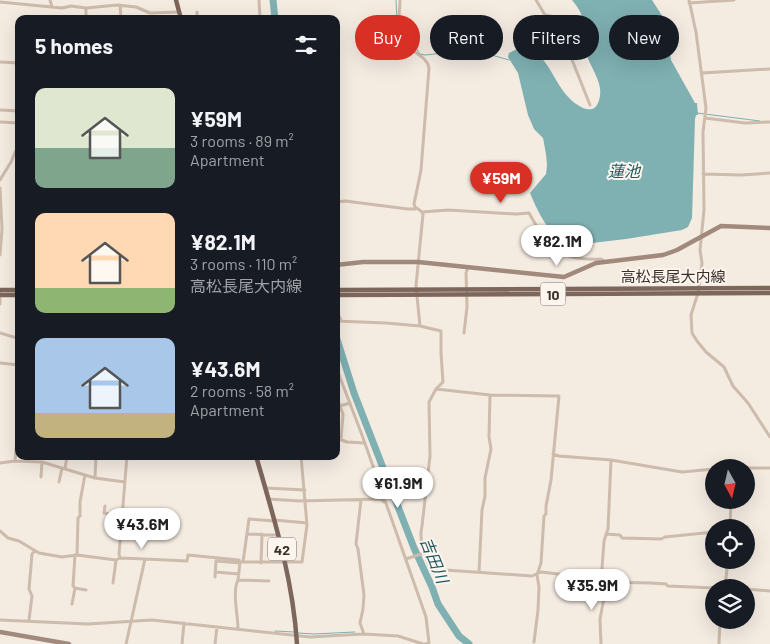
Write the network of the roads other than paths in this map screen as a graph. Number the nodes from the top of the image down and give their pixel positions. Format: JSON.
{"nodes":[{"id":1,"x":50,"y":0,"type":"edge"},
{"id":2,"x":119,"y":0,"type":"edge"},
{"id":3,"x":176,"y":0,"type":"edge"},
{"id":4,"x":259,"y":0,"type":"edge"},
{"id":5,"x":400,"y":0,"type":"edge"},
{"id":6,"x":536,"y":0,"type":"edge"},
{"id":7,"x":734,"y":0,"type":"edge"},
{"id":8,"x":13,"y":1,"type":"edge"},
{"id":9,"x":689,"y":1,"type":"edge"},
{"id":10,"x":0,"y":2,"type":"edge"},
{"id":11,"x":119,"y":5,"type":"junction"},
{"id":12,"x":52,"y":7,"type":"junction"},
{"id":13,"x":86,"y":8,"type":"junction"},
{"id":14,"x":179,"y":12,"type":"junction"},
{"id":15,"x":86,"y":15,"type":"edge"},
{"id":16,"x":120,"y":15,"type":"edge"},
{"id":17,"x":180,"y":15,"type":"edge"},
{"id":18,"x":260,"y":15,"type":"edge"},
{"id":19,"x":0,"y":62,"type":"edge"},
{"id":20,"x":15,"y":63,"type":"edge"},
{"id":21,"x":770,"y":69,"type":"edge"},
{"id":22,"x":702,"y":73,"type":"junction"},
{"id":23,"x":590,"y":105,"type":"dead end"},
{"id":24,"x":0,"y":110,"type":"edge"},
{"id":25,"x":15,"y":111,"type":"edge"},
{"id":26,"x":705,"y":116,"type":"junction"},
{"id":27,"x":0,"y":122,"type":"edge"},
{"id":28,"x":770,"y":122,"type":"edge"},
{"id":29,"x":15,"y":123,"type":"edge"},
{"id":30,"x":15,"y":152,"type":"edge"},
{"id":31,"x":770,"y":173,"type":"edge"},
{"id":32,"x":703,"y":174,"type":"junction"},
{"id":33,"x":0,"y":180,"type":"edge"},
{"id":34,"x":0,"y":188,"type":"edge"},
{"id":35,"x":340,"y":202,"type":"edge"},
{"id":36,"x":416,"y":208,"type":"junction"},
{"id":37,"x":422,"y":212,"type":"junction"},
{"id":38,"x":770,"y":228,"type":"edge"},
{"id":39,"x":702,"y":235,"type":"junction"},
{"id":40,"x":0,"y":254,"type":"edge"},
{"id":41,"x":418,"y":262,"type":"junction"},
{"id":42,"x":604,"y":262,"type":"junction"},
{"id":43,"x":340,"y":265,"type":"edge"},
{"id":44,"x":468,"y":268,"type":"junction"},
{"id":45,"x":770,"y":288,"type":"edge"},
{"id":46,"x":340,"y":290,"type":"edge"},
{"id":47,"x":698,"y":290,"type":"junction"},
{"id":48,"x":15,"y":291,"type":"edge"},
{"id":49,"x":417,"y":292,"type":"junction"},
{"id":50,"x":467,"y":292,"type":"junction"},
{"id":51,"x":0,"y":293,"type":"edge"},
{"id":52,"x":770,"y":293,"type":"edge"},
{"id":53,"x":15,"y":295,"type":"edge"},
{"id":54,"x":340,"y":295,"type":"edge"},
{"id":55,"x":0,"y":304,"type":"edge"},
{"id":56,"x":340,"y":321,"type":"edge"},
{"id":57,"x":420,"y":326,"type":"junction"},
{"id":58,"x":464,"y":332,"type":"dead end"},
{"id":59,"x":0,"y":333,"type":"edge"},
{"id":60,"x":15,"y":337,"type":"edge"},
{"id":61,"x":0,"y":363,"type":"edge"},
{"id":62,"x":15,"y":365,"type":"edge"},
{"id":63,"x":340,"y":377,"type":"edge"},
{"id":64,"x":436,"y":389,"type":"junction"},
{"id":65,"x":490,"y":395,"type":"junction"},
{"id":66,"x":350,"y":403,"type":"junction"},
{"id":67,"x":340,"y":406,"type":"edge"},
{"id":68,"x":340,"y":410,"type":"edge"},
{"id":69,"x":770,"y":438,"type":"edge"},
{"id":70,"x":341,"y":440,"type":"joint"},
{"id":71,"x":365,"y":443,"type":"junction"},
{"id":72,"x":553,"y":454,"type":"junction"},
{"id":73,"x":65,"y":460,"type":"edge"},
{"id":74,"x":96,"y":460,"type":"edge"},
{"id":75,"x":127,"y":460,"type":"edge"},
{"id":76,"x":257,"y":460,"type":"edge"},
{"id":77,"x":301,"y":460,"type":"edge"},
{"id":78,"x":611,"y":460,"type":"junction"},
{"id":79,"x":15,"y":461,"type":"joint"},
{"id":80,"x":42,"y":462,"type":"junction"},
{"id":81,"x":0,"y":464,"type":"edge"},
{"id":82,"x":755,"y":468,"type":"edge"},
{"id":83,"x":770,"y":468,"type":"edge"},
{"id":84,"x":64,"y":469,"type":"junction"},
{"id":85,"x":705,"y":470,"type":"edge"},
{"id":86,"x":85,"y":475,"type":"junction"},
{"id":87,"x":41,"y":477,"type":"dead end"},
{"id":88,"x":95,"y":478,"type":"junction"},
{"id":89,"x":59,"y":482,"type":"dead end"},
{"id":90,"x":125,"y":482,"type":"junction"},
{"id":91,"x":265,"y":488,"type":"junction"},
{"id":92,"x":305,"y":490,"type":"junction"},
{"id":93,"x":268,"y":499,"type":"junction"},
{"id":94,"x":306,"y":500,"type":"junction"},
{"id":95,"x":361,"y":500,"type":"junction"},
{"id":96,"x":386,"y":505,"type":"junction"},
{"id":97,"x":105,"y":506,"type":"dead end"},
{"id":98,"x":122,"y":516,"type":"junction"},
{"id":99,"x":274,"y":520,"type":"junction"},
{"id":100,"x":307,"y":523,"type":"junction"},
{"id":101,"x":0,"y":531,"type":"edge"},
{"id":102,"x":705,"y":533,"type":"edge"},
{"id":103,"x":247,"y":534,"type":"junction"},
{"id":104,"x":262,"y":534,"type":"junction"},
{"id":105,"x":606,"y":534,"type":"junction"},
{"id":106,"x":279,"y":535,"type":"junction"},
{"id":107,"x":35,"y":551,"type":"junction"},
{"id":108,"x":424,"y":553,"type":"junction"},
{"id":109,"x":76,"y":555,"type":"junction"},
{"id":110,"x":118,"y":559,"type":"junction"},
{"id":111,"x":145,"y":559,"type":"junction"},
{"id":112,"x":406,"y":559,"type":"junction"},
{"id":113,"x":241,"y":562,"type":"junction"},
{"id":114,"x":261,"y":563,"type":"junction"},
{"id":115,"x":286,"y":563,"type":"junction"},
{"id":116,"x":215,"y":572,"type":"junction"},
{"id":117,"x":479,"y":572,"type":"junction"},
{"id":118,"x":239,"y":574,"type":"junction"},
{"id":119,"x":537,"y":575,"type":"junction"},
{"id":120,"x":215,"y":577,"type":"dead end"},
{"id":121,"x":238,"y":580,"type":"junction"},
{"id":122,"x":601,"y":580,"type":"junction"},
{"id":123,"x":269,"y":581,"type":"dead end"},
{"id":124,"x":114,"y":582,"type":"dead end"},
{"id":125,"x":75,"y":588,"type":"junction"},
{"id":126,"x":705,"y":588,"type":"edge"},
{"id":127,"x":86,"y":590,"type":"dead end"},
{"id":128,"x":755,"y":590,"type":"edge"},
{"id":129,"x":770,"y":591,"type":"edge"},
{"id":130,"x":72,"y":604,"type":"dead end"},
{"id":131,"x":0,"y":620,"type":"edge"},
{"id":132,"x":29,"y":620,"type":"junction"},
{"id":133,"x":132,"y":620,"type":"junction"},
{"id":134,"x":184,"y":623,"type":"junction"},
{"id":135,"x":217,"y":627,"type":"junction"},
{"id":136,"x":238,"y":629,"type":"junction"},
{"id":137,"x":720,"y":629,"type":"edge"},
{"id":138,"x":0,"y":632,"type":"edge"},
{"id":139,"x":364,"y":634,"type":"junction"},
{"id":140,"x":297,"y":636,"type":"junction"},
{"id":141,"x":534,"y":642,"type":"dead end"},
{"id":142,"x":66,"y":644,"type":"edge"},
{"id":143,"x":126,"y":644,"type":"edge"},
{"id":144,"x":182,"y":644,"type":"edge"},
{"id":145,"x":215,"y":644,"type":"edge"},
{"id":146,"x":297,"y":644,"type":"edge"},
{"id":147,"x":427,"y":644,"type":"edge"},
{"id":148,"x":600,"y":644,"type":"edge"},
{"id":149,"x":719,"y":644,"type":"edge"}],
"edges":[{"from":1,"to":12,"type":"street"},
{"from":2,"to":11,"type":"street"},
{"from":3,"to":14,"type":"main road"},
{"from":4,"to":18,"type":"street"},
{"from":5,"to":36,"type":"street"},
{"from":6,"to":23,"type":"street"},
{"from":7,"to":9,"type":"street"},
{"from":8,"to":10,"type":"street"},
{"from":8,"to":12,"type":"street"},
{"from":9,"to":22,"type":"street"},
{"from":11,"to":13,"type":"street"},
{"from":11,"to":14,"type":"street"},
{"from":11,"to":16,"type":"street"},
{"from":12,"to":13,"type":"street"},
{"from":13,"to":15,"type":"street"},
{"from":14,"to":17,"type":"main road"},
{"from":19,"to":20,"type":"street"},
{"from":21,"to":22,"type":"street"},
{"from":22,"to":26,"type":"street"},
{"from":24,"to":25,"type":"street"},
{"from":26,"to":28,"type":"street"},
{"from":26,"to":32,"type":"street"},
{"from":27,"to":29,"type":"street"},
{"from":30,"to":33,"type":"street"},
{"from":31,"to":32,"type":"street"},
{"from":32,"to":39,"type":"street"},
{"from":34,"to":40,"type":"street"},
{"from":35,"to":36,"type":"street"},
{"from":36,"to":37,"type":"street"},
{"from":37,"to":41,"type":"street"},
{"from":37,"to":42,"type":"street"},
{"from":38,"to":39,"type":"street"},
{"from":39,"to":42,"type":"street"},
{"from":39,"to":47,"type":"street"},
{"from":41,"to":43,"type":"street"},
{"from":41,"to":44,"type":"street"},
{"from":41,"to":49,"type":"street"},
{"from":42,"to":44,"type":"street"},
{"from":44,"to":50,"type":"street"},
{"from":45,"to":47,"type":"main road","name":"高松長尾大内線","number":"10"},
{"from":46,"to":49,"type":"main road","name":"高松長尾大内線","number":"10"},
{"from":47,"to":50,"type":"main road","name":"高松長尾大内線","number":"10"},
{"from":47,"to":52,"type":"main road","name":"高松長尾大内線","number":"10"},
{"from":47,"to":69,"type":"street"},
{"from":48,"to":51,"type":"main road"},
{"from":49,"to":50,"type":"main road","name":"高松長尾大内線","number":"10"},
{"from":49,"to":54,"type":"main road","name":"高松長尾大内線","number":"10"},
{"from":49,"to":57,"type":"street"},
{"from":50,"to":58,"type":"street"},
{"from":51,"to":53,"type":"main road"},
{"from":51,"to":55,"type":"street"},
{"from":56,"to":57,"type":"street"},
{"from":57,"to":64,"type":"street"},
{"from":59,"to":60,"type":"street"},
{"from":61,"to":62,"type":"street"},
{"from":63,"to":66,"type":"street"},
{"from":64,"to":65,"type":"street"},
{"from":64,"to":108,"type":"street"},
{"from":65,"to":72,"type":"street"},
{"from":65,"to":117,"type":"street"},
{"from":66,"to":67,"type":"street"},
{"from":66,"to":71,"type":"street"},
{"from":68,"to":70,"type":"street"},
{"from":70,"to":71,"type":"street"},
{"from":71,"to":96,"type":"street"},
{"from":72,"to":78,"type":"street"},
{"from":72,"to":119,"type":"street"},
{"from":73,"to":84,"type":"street"},
{"from":74,"to":88,"type":"street"},
{"from":75,"to":90,"type":"street"},
{"from":76,"to":91,"type":"main road","number":"42"},
{"from":77,"to":92,"type":"street"},
{"from":78,"to":85,"type":"street"},
{"from":78,"to":105,"type":"street"},
{"from":79,"to":80,"type":"street"},
{"from":79,"to":81,"type":"street"},
{"from":80,"to":84,"type":"street"},
{"from":80,"to":87,"type":"street"},
{"from":82,"to":83,"type":"street"},
{"from":84,"to":86,"type":"street"},
{"from":84,"to":89,"type":"street"},
{"from":86,"to":88,"type":"street"},
{"from":86,"to":109,"type":"street"},
{"from":88,"to":90,"type":"street"},
{"from":90,"to":98,"type":"street"},
{"from":91,"to":92,"type":"street"},
{"from":91,"to":93,"type":"main road","number":"42"},
{"from":92,"to":94,"type":"street"},
{"from":93,"to":94,"type":"street"},
{"from":93,"to":99,"type":"main road","number":"42"},
{"from":94,"to":95,"type":"street"},
{"from":94,"to":100,"type":"street"},
{"from":95,"to":96,"type":"street"},
{"from":95,"to":139,"type":"street"},
{"from":96,"to":112,"type":"street"},
{"from":97,"to":98,"type":"street"},
{"from":98,"to":110,"type":"street"},
{"from":99,"to":100,"type":"street"},
{"from":99,"to":103,"type":"street"},
{"from":99,"to":106,"type":"main road","number":"42"},
{"from":100,"to":115,"type":"street"},
{"from":101,"to":107,"type":"street"},
{"from":102,"to":105,"type":"street"},
{"from":103,"to":104,"type":"street"},
{"from":103,"to":113,"type":"street"},
{"from":104,"to":106,"type":"street"},
{"from":104,"to":114,"type":"street"},
{"from":105,"to":122,"type":"street"},
{"from":106,"to":115,"type":"main road","number":"42"},
{"from":107,"to":109,"type":"street"},
{"from":107,"to":132,"type":"street"},
{"from":108,"to":112,"type":"street"},
{"from":108,"to":117,"type":"street"},
{"from":109,"to":110,"type":"street"},
{"from":109,"to":125,"type":"street"},
{"from":110,"to":111,"type":"street"},
{"from":110,"to":124,"type":"street"},
{"from":111,"to":113,"type":"street"},
{"from":111,"to":133,"type":"street"},
{"from":112,"to":147,"type":"street"},
{"from":113,"to":114,"type":"street"},
{"from":113,"to":116,"type":"street"},
{"from":113,"to":118,"type":"street"},
{"from":114,"to":115,"type":"street"},
{"from":115,"to":140,"type":"main road","number":"42"},
{"from":116,"to":118,"type":"street"},
{"from":116,"to":120,"type":"street"},
{"from":117,"to":119,"type":"street"},
{"from":118,"to":121,"type":"street"},
{"from":119,"to":122,"type":"street"},
{"from":119,"to":141,"type":"street"},
{"from":121,"to":123,"type":"street"},
{"from":121,"to":136,"type":"street"},
{"from":122,"to":126,"type":"street"},
{"from":122,"to":148,"type":"street"},
{"from":125,"to":127,"type":"street"},
{"from":125,"to":130,"type":"street"},
{"from":128,"to":129,"type":"street"},
{"from":131,"to":132,"type":"street"},
{"from":132,"to":133,"type":"street"},
{"from":133,"to":134,"type":"street"},
{"from":133,"to":143,"type":"street"},
{"from":134,"to":135,"type":"street"},
{"from":134,"to":144,"type":"street"},
{"from":135,"to":136,"type":"street"},
{"from":135,"to":145,"type":"street"},
{"from":136,"to":140,"type":"street"},
{"from":137,"to":149,"type":"street"},
{"from":138,"to":142,"type":"street"},
{"from":139,"to":140,"type":"street"},
{"from":139,"to":147,"type":"street"},
{"from":140,"to":146,"type":"main road","number":"42"}]}
